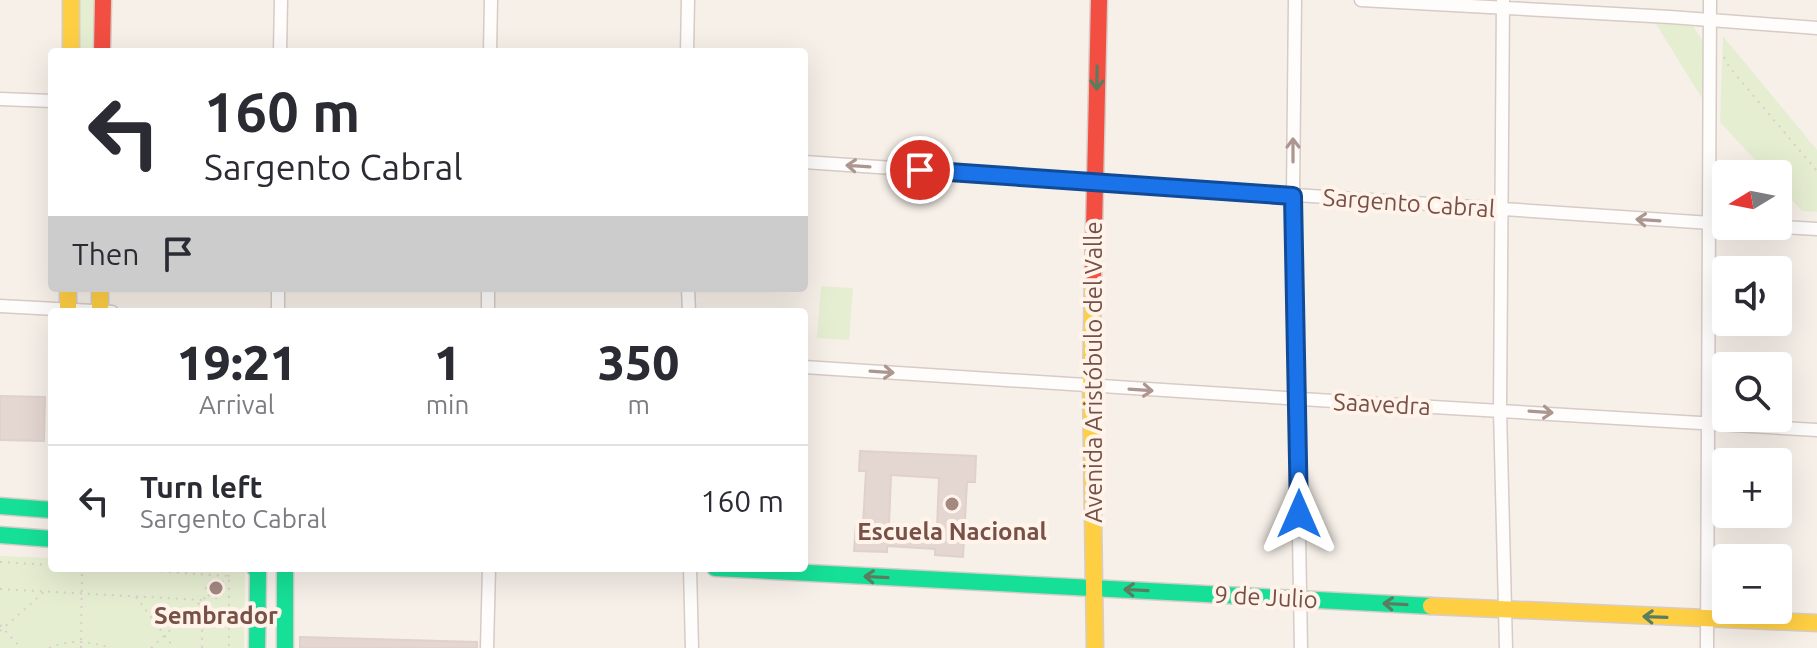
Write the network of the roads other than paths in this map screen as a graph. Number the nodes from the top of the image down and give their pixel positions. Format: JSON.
{"nodes":[{"id":1,"x":71,"y":0,"type":"edge"},
{"id":2,"x":103,"y":0,"type":"edge"},
{"id":3,"x":281,"y":0,"type":"edge"},
{"id":4,"x":491,"y":0,"type":"edge"},
{"id":5,"x":688,"y":0,"type":"edge"},
{"id":6,"x":1099,"y":0,"type":"edge"},
{"id":7,"x":1295,"y":0,"type":"edge"},
{"id":8,"x":1361,"y":0,"type":"edge"},
{"id":9,"x":1710,"y":0,"type":"edge"},
{"id":10,"x":1503,"y":4,"type":"edge"},
{"id":11,"x":1709,"y":20,"type":"junction"},
{"id":12,"x":1817,"y":28,"type":"edge"},
{"id":13,"x":71,"y":48,"type":"edge"},
{"id":14,"x":102,"y":48,"type":"edge"},
{"id":15,"x":280,"y":48,"type":"edge"},
{"id":16,"x":490,"y":48,"type":"edge"},
{"id":17,"x":687,"y":48,"type":"edge"},
{"id":18,"x":0,"y":99,"type":"edge"},
{"id":19,"x":48,"y":101,"type":"edge"},
{"id":20,"x":808,"y":162,"type":"edge"},
{"id":21,"x":1094,"y":182,"type":"junction"},
{"id":22,"x":1293,"y":196,"type":"junction"},
{"id":23,"x":1501,"y":210,"type":"junction"},
{"id":24,"x":1710,"y":224,"type":"junction"},
{"id":25,"x":1792,"y":228,"type":"edge"},
{"id":26,"x":1817,"y":229,"type":"edge"},
{"id":27,"x":0,"y":306,"type":"edge"},
{"id":28,"x":48,"y":309,"type":"edge"},
{"id":29,"x":808,"y":367,"type":"edge"},
{"id":30,"x":1091,"y":386,"type":"junction"},
{"id":31,"x":1298,"y":400,"type":"junction"},
{"id":32,"x":1500,"y":410,"type":"junction"},
{"id":33,"x":1709,"y":424,"type":"junction"},
{"id":34,"x":1817,"y":430,"type":"edge"},
{"id":35,"x":0,"y":506,"type":"edge"},
{"id":36,"x":48,"y":510,"type":"edge"},
{"id":37,"x":0,"y":535,"type":"edge"},
{"id":38,"x":48,"y":539,"type":"edge"},
{"id":39,"x":257,"y":572,"type":"edge"},
{"id":40,"x":285,"y":572,"type":"edge"},
{"id":41,"x":489,"y":572,"type":"edge"},
{"id":42,"x":690,"y":572,"type":"edge"},
{"id":43,"x":791,"y":572,"type":"edge"},
{"id":44,"x":1094,"y":588,"type":"junction"},
{"id":45,"x":1299,"y":599,"type":"junction"},
{"id":46,"x":1505,"y":610,"type":"junction"},
{"id":47,"x":1706,"y":619,"type":"junction"},
{"id":48,"x":1817,"y":623,"type":"edge"},
{"id":49,"x":257,"y":648,"type":"edge"},
{"id":50,"x":285,"y":648,"type":"edge"},
{"id":51,"x":487,"y":648,"type":"edge"},
{"id":52,"x":692,"y":648,"type":"edge"},
{"id":53,"x":1095,"y":648,"type":"edge"},
{"id":54,"x":1301,"y":648,"type":"edge"},
{"id":55,"x":1506,"y":648,"type":"edge"},
{"id":56,"x":1707,"y":648,"type":"edge"}],
"edges":[{"from":1,"to":13,"type":"street"},
{"from":2,"to":14,"type":"street"},
{"from":3,"to":15,"type":"street"},
{"from":4,"to":16,"type":"street"},
{"from":5,"to":17,"type":"street"},
{"from":6,"to":21,"type":"street","name":"Avenida Aristóbulo del Valle","one_way":true},
{"from":22,"to":7,"type":"street","one_way":true},
{"from":8,"to":10,"type":"street"},
{"from":9,"to":11,"type":"street"},
{"from":10,"to":11,"type":"street"},
{"from":10,"to":23,"type":"street"},
{"from":11,"to":12,"type":"street"},
{"from":11,"to":24,"type":"street"},
{"from":18,"to":19,"type":"street"},
{"from":21,"to":20,"type":"street","name":"Sargento Cabral","one_way":true},
{"from":21,"to":22,"type":"street","name":"Sargento Cabral"},
{"from":21,"to":30,"type":"street","name":"Avenida Aristóbulo del Valle"},
{"from":22,"to":23,"type":"street","name":"Sargento Cabral"},
{"from":22,"to":31,"type":"street"},
{"from":24,"to":23,"type":"street","name":"Sargento Cabral","one_way":true},
{"from":23,"to":32,"type":"street"},
{"from":24,"to":33,"type":"street"},
{"from":25,"to":26,"type":"street"},
{"from":27,"to":28,"type":"street"},
{"from":29,"to":30,"type":"street","name":"Saavedra","one_way":true},
{"from":30,"to":31,"type":"street","name":"Saavedra","one_way":true},
{"from":30,"to":44,"type":"street","name":"Avenida Aristóbulo del Valle"},
{"from":31,"to":32,"type":"street","name":"Saavedra"},
{"from":31,"to":45,"type":"street"},
{"from":32,"to":33,"type":"street","name":"Saavedra","one_way":true},
{"from":32,"to":46,"type":"street"},
{"from":33,"to":34,"type":"street","name":"Saavedra"},
{"from":33,"to":47,"type":"street"},
{"from":35,"to":36,"type":"street"},
{"from":37,"to":38,"type":"street"},
{"from":39,"to":49,"type":"street"},
{"from":40,"to":50,"type":"street"},
{"from":41,"to":51,"type":"street"},
{"from":42,"to":52,"type":"street"},
{"from":44,"to":43,"type":"street","name":"9 de Julio","one_way":true},
{"from":45,"to":44,"type":"street","name":"9 de Julio","one_way":true},
{"from":44,"to":53,"type":"street","name":"Avenida Aristóbulo del Valle"},
{"from":46,"to":45,"type":"street","name":"9 de Julio","one_way":true},
{"from":45,"to":54,"type":"street"},
{"from":47,"to":46,"type":"street","name":"9 de Julio","one_way":true},
{"from":46,"to":55,"type":"street"},
{"from":47,"to":48,"type":"street","name":"9 de Julio"},
{"from":47,"to":56,"type":"street"}]}
